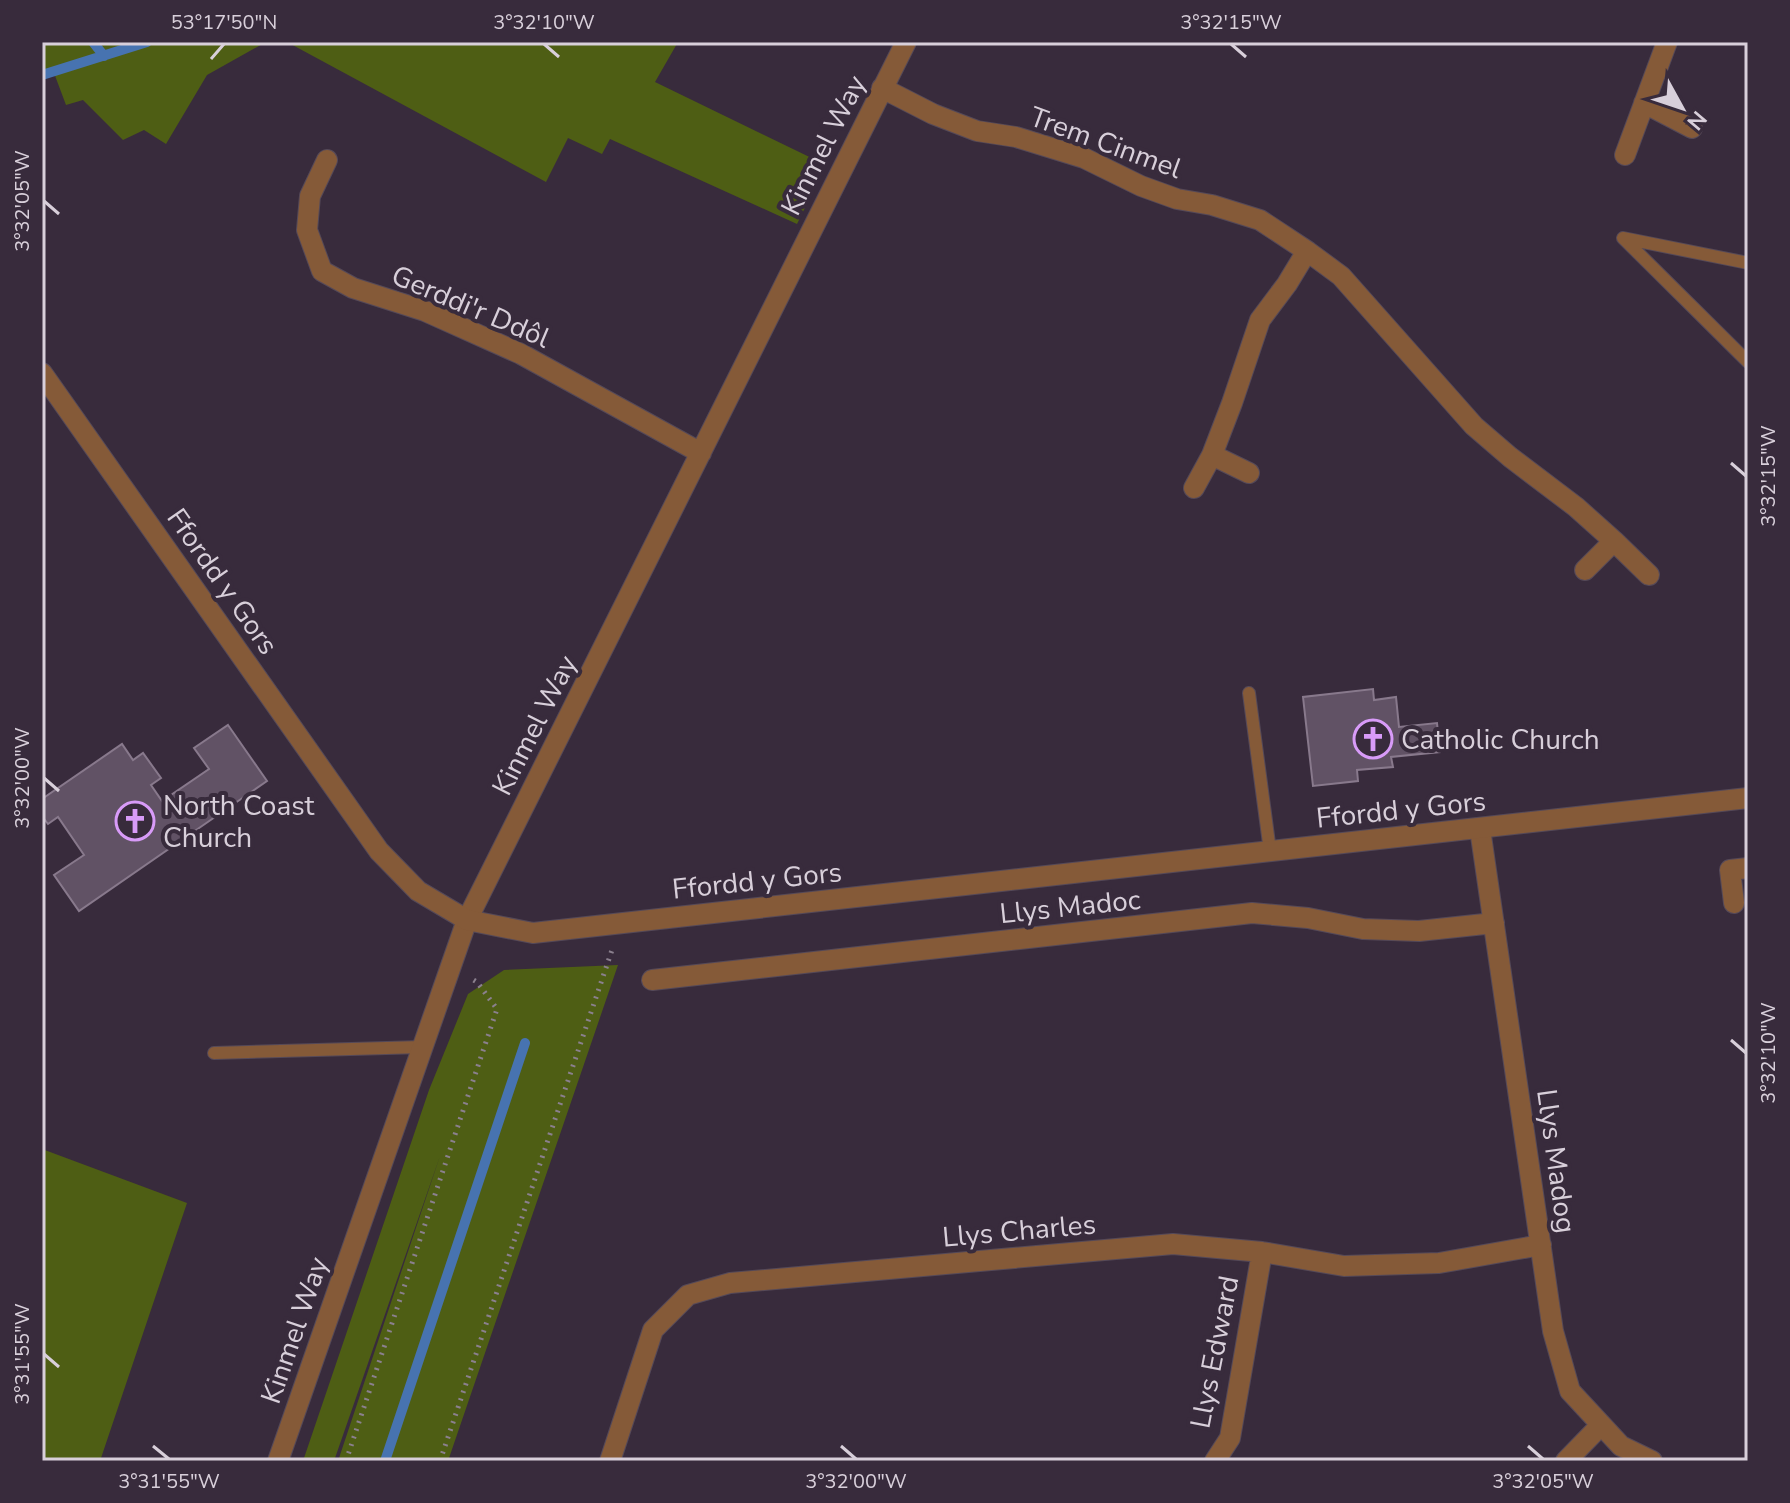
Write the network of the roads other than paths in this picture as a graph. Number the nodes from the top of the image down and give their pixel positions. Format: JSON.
{"nodes":[{"id":1,"x":906,"y":42,"type":"edge"},
{"id":2,"x":1667,"y":42,"type":"edge"},
{"id":3,"x":882,"y":88,"type":"junction"},
{"id":4,"x":1644,"y":103,"type":"junction"},
{"id":5,"x":1692,"y":128,"type":"dead end"},
{"id":6,"x":1625,"y":155,"type":"dead end"},
{"id":7,"x":327,"y":160,"type":"dead end"},
{"id":8,"x":1307,"y":251,"type":"junction"},
{"id":9,"x":1748,"y":263,"type":"edge"},
{"id":10,"x":1748,"y":362,"type":"edge"},
{"id":11,"x":42,"y":373,"type":"edge"},
{"id":12,"x":701,"y":453,"type":"junction"},
{"id":13,"x":1212,"y":455,"type":"junction"},
{"id":14,"x":1249,"y":473,"type":"dead end"},
{"id":15,"x":1194,"y":488,"type":"dead end"},
{"id":16,"x":1614,"y":541,"type":"junction"},
{"id":17,"x":1585,"y":570,"type":"dead end"},
{"id":18,"x":1649,"y":575,"type":"dead end"},
{"id":19,"x":1249,"y":693,"type":"dead end"},
{"id":20,"x":1748,"y":798,"type":"edge"},
{"id":21,"x":1480,"y":829,"type":"junction"},
{"id":22,"x":1270,"y":851,"type":"junction"},
{"id":23,"x":1748,"y":868,"type":"edge"},
{"id":24,"x":1734,"y":903,"type":"dead end"},
{"id":25,"x":467,"y":920,"type":"junction"},
{"id":26,"x":1494,"y":923,"type":"junction"},
{"id":27,"x":652,"y":980,"type":"dead end"},
{"id":28,"x":422,"y":1047,"type":"junction"},
{"id":29,"x":214,"y":1053,"type":"dead end"},
{"id":30,"x":1541,"y":1245,"type":"junction"},
{"id":31,"x":1262,"y":1252,"type":"junction"},
{"id":32,"x":1601,"y":1425,"type":"junction"},
{"id":33,"x":278,"y":1461,"type":"edge"},
{"id":34,"x":610,"y":1461,"type":"edge"},
{"id":35,"x":1215,"y":1461,"type":"edge"},
{"id":36,"x":1566,"y":1461,"type":"edge"},
{"id":37,"x":1652,"y":1461,"type":"edge"}],
"edges":[{"from":1,"to":3,"type":"street","name":"Kinmel Way"},
{"from":2,"to":4,"type":"street"},
{"from":3,"to":8,"type":"street","name":"Trem Cinmel"},
{"from":3,"to":12,"type":"street","name":"Kinmel Way"},
{"from":4,"to":5,"type":"street"},
{"from":4,"to":6,"type":"street"},
{"from":7,"to":12,"type":"street","name":"Gerddi'r Ddôl"},
{"from":8,"to":13,"type":"street"},
{"from":8,"to":16,"type":"street","name":"Trem Cinmel"},
{"from":9,"to":10,"type":"lane"},
{"from":11,"to":25,"type":"street","name":"Ffordd y Gors"},
{"from":12,"to":25,"type":"street","name":"Kinmel Way"},
{"from":13,"to":14,"type":"street"},
{"from":13,"to":15,"type":"street"},
{"from":16,"to":17,"type":"street"},
{"from":16,"to":18,"type":"street","name":"Trem Cinmel"},
{"from":19,"to":22,"type":"lane"},
{"from":20,"to":21,"type":"street","name":"Ffordd y Gors"},
{"from":21,"to":22,"type":"street","name":"Ffordd y Gors"},
{"from":21,"to":26,"type":"street","name":"Llys Madog"},
{"from":22,"to":25,"type":"street","name":"Ffordd y Gors"},
{"from":23,"to":24,"type":"street"},
{"from":25,"to":28,"type":"street","name":"Kinmel Way"},
{"from":26,"to":27,"type":"street","name":"Llys Madoc"},
{"from":26,"to":30,"type":"street","name":"Llys Madog"},
{"from":28,"to":29,"type":"lane"},
{"from":28,"to":33,"type":"street","name":"Kinmel Way"},
{"from":30,"to":31,"type":"street","name":"Llys Charles"},
{"from":30,"to":32,"type":"street","name":"Llys Madog"},
{"from":31,"to":34,"type":"street","name":"Llys Charles"},
{"from":31,"to":35,"type":"street","name":"Llys Edward"},
{"from":32,"to":36,"type":"street"},
{"from":32,"to":37,"type":"street","name":"Llys Madog"}]}
